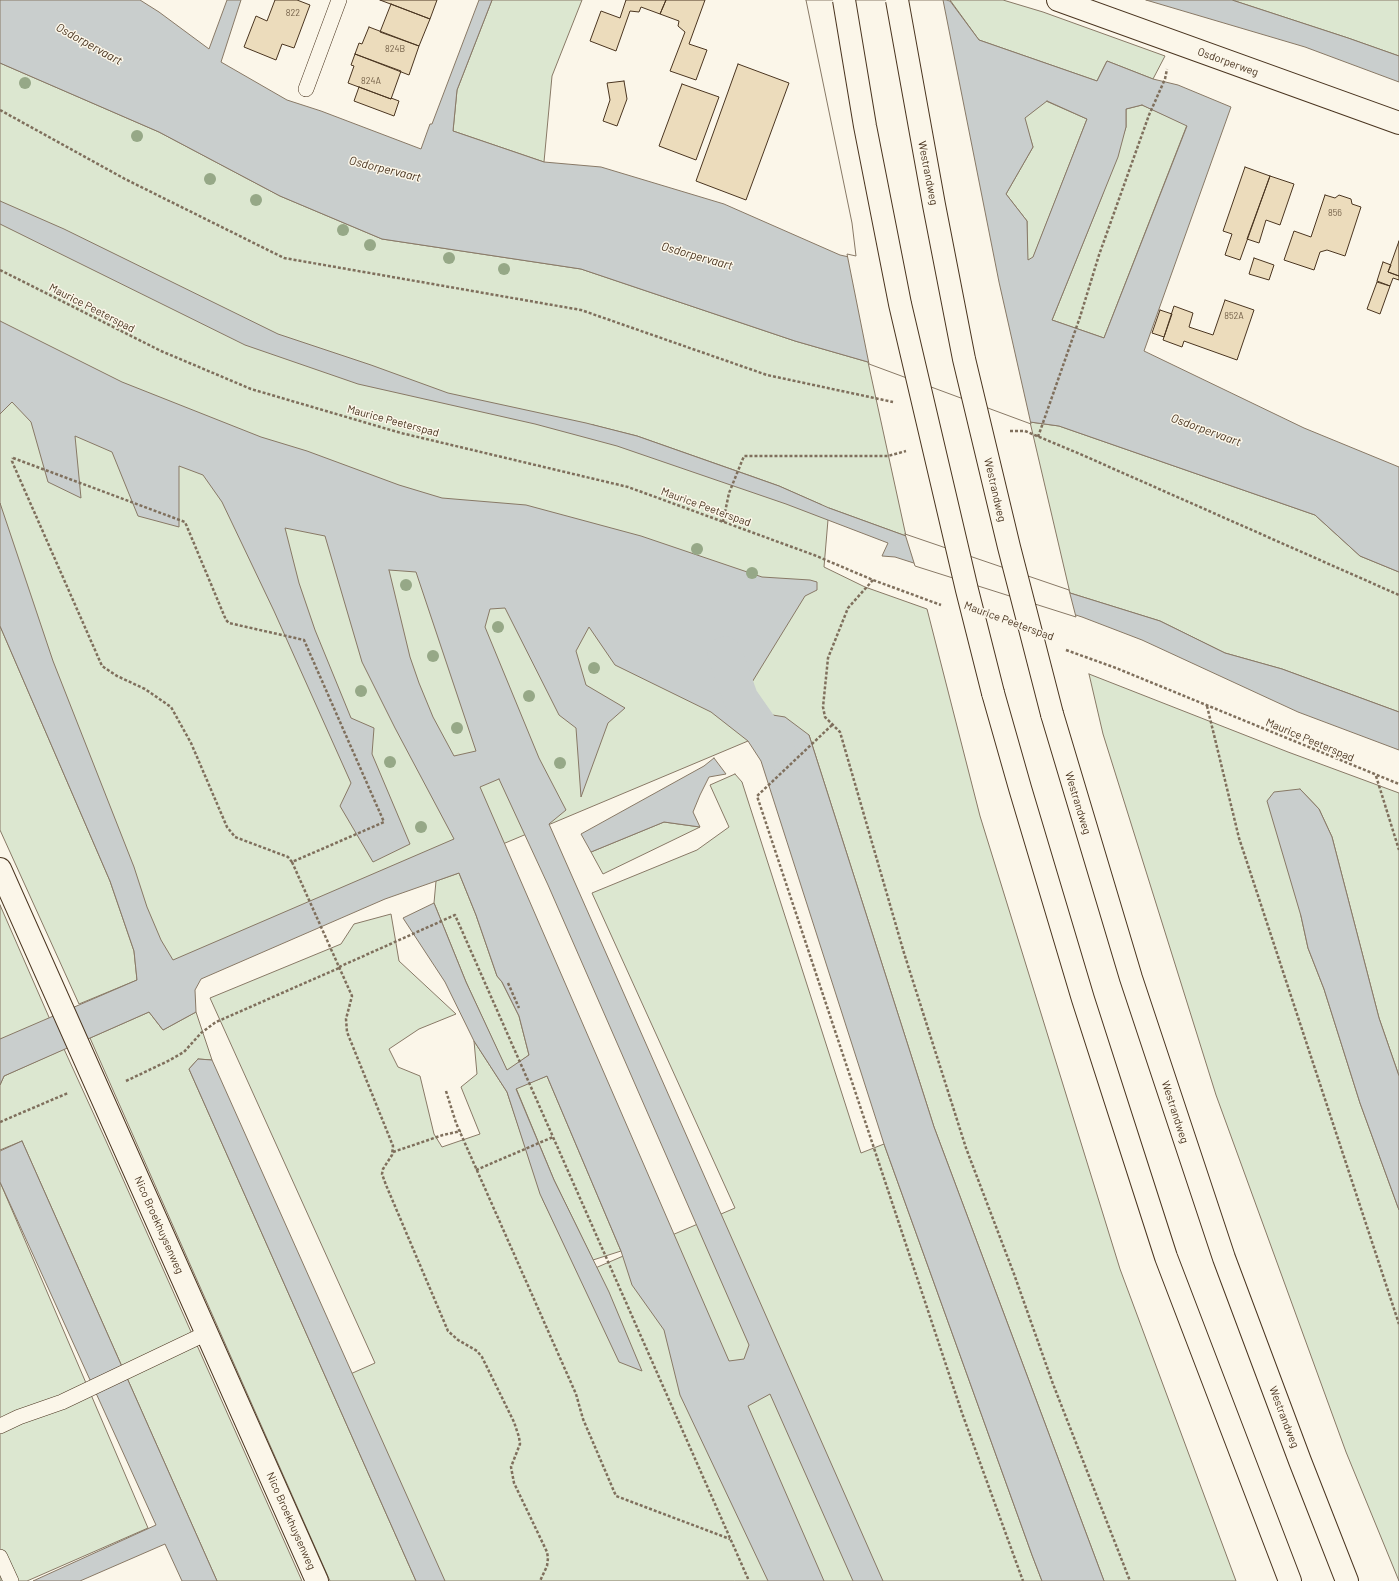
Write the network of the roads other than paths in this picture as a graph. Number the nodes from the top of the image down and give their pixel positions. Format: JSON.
{"nodes":[{"id":1,"x":339,"y":0,"type":"edge"},
{"id":2,"x":844,"y":0,"type":"edge"},
{"id":3,"x":897,"y":0,"type":"edge"},
{"id":4,"x":1058,"y":0,"type":"edge"},
{"id":5,"x":306,"y":89,"type":"dead end"},
{"id":6,"x":1399,"y":123,"type":"edge"},
{"id":7,"x":0,"y":869,"type":"edge"},
{"id":8,"x":206,"y":1333,"type":"junction"},
{"id":9,"x":0,"y":1426,"type":"edge"},
{"id":10,"x":0,"y":1557,"type":"edge"},
{"id":11,"x":11,"y":1581,"type":"edge"},
{"id":12,"x":317,"y":1581,"type":"edge"},
{"id":13,"x":1290,"y":1581,"type":"edge"},
{"id":14,"x":1347,"y":1581,"type":"edge"}],
"edges":[{"from":1,"to":5,"type":"lane"},
{"from":2,"to":13,"type":"main road","bridge":true},
{"from":3,"to":14,"type":"main road","name":"Westrandweg","bridge":true},
{"from":4,"to":6,"type":"main road","name":"Osdorperweg"},
{"from":7,"to":8,"type":"main road","name":"Nico Broekhuysenweg"},
{"from":8,"to":9,"type":"lane"},
{"from":8,"to":12,"type":"main road","name":"Nico Broekhuysenweg"},
{"from":10,"to":11,"type":"lane"}]}
